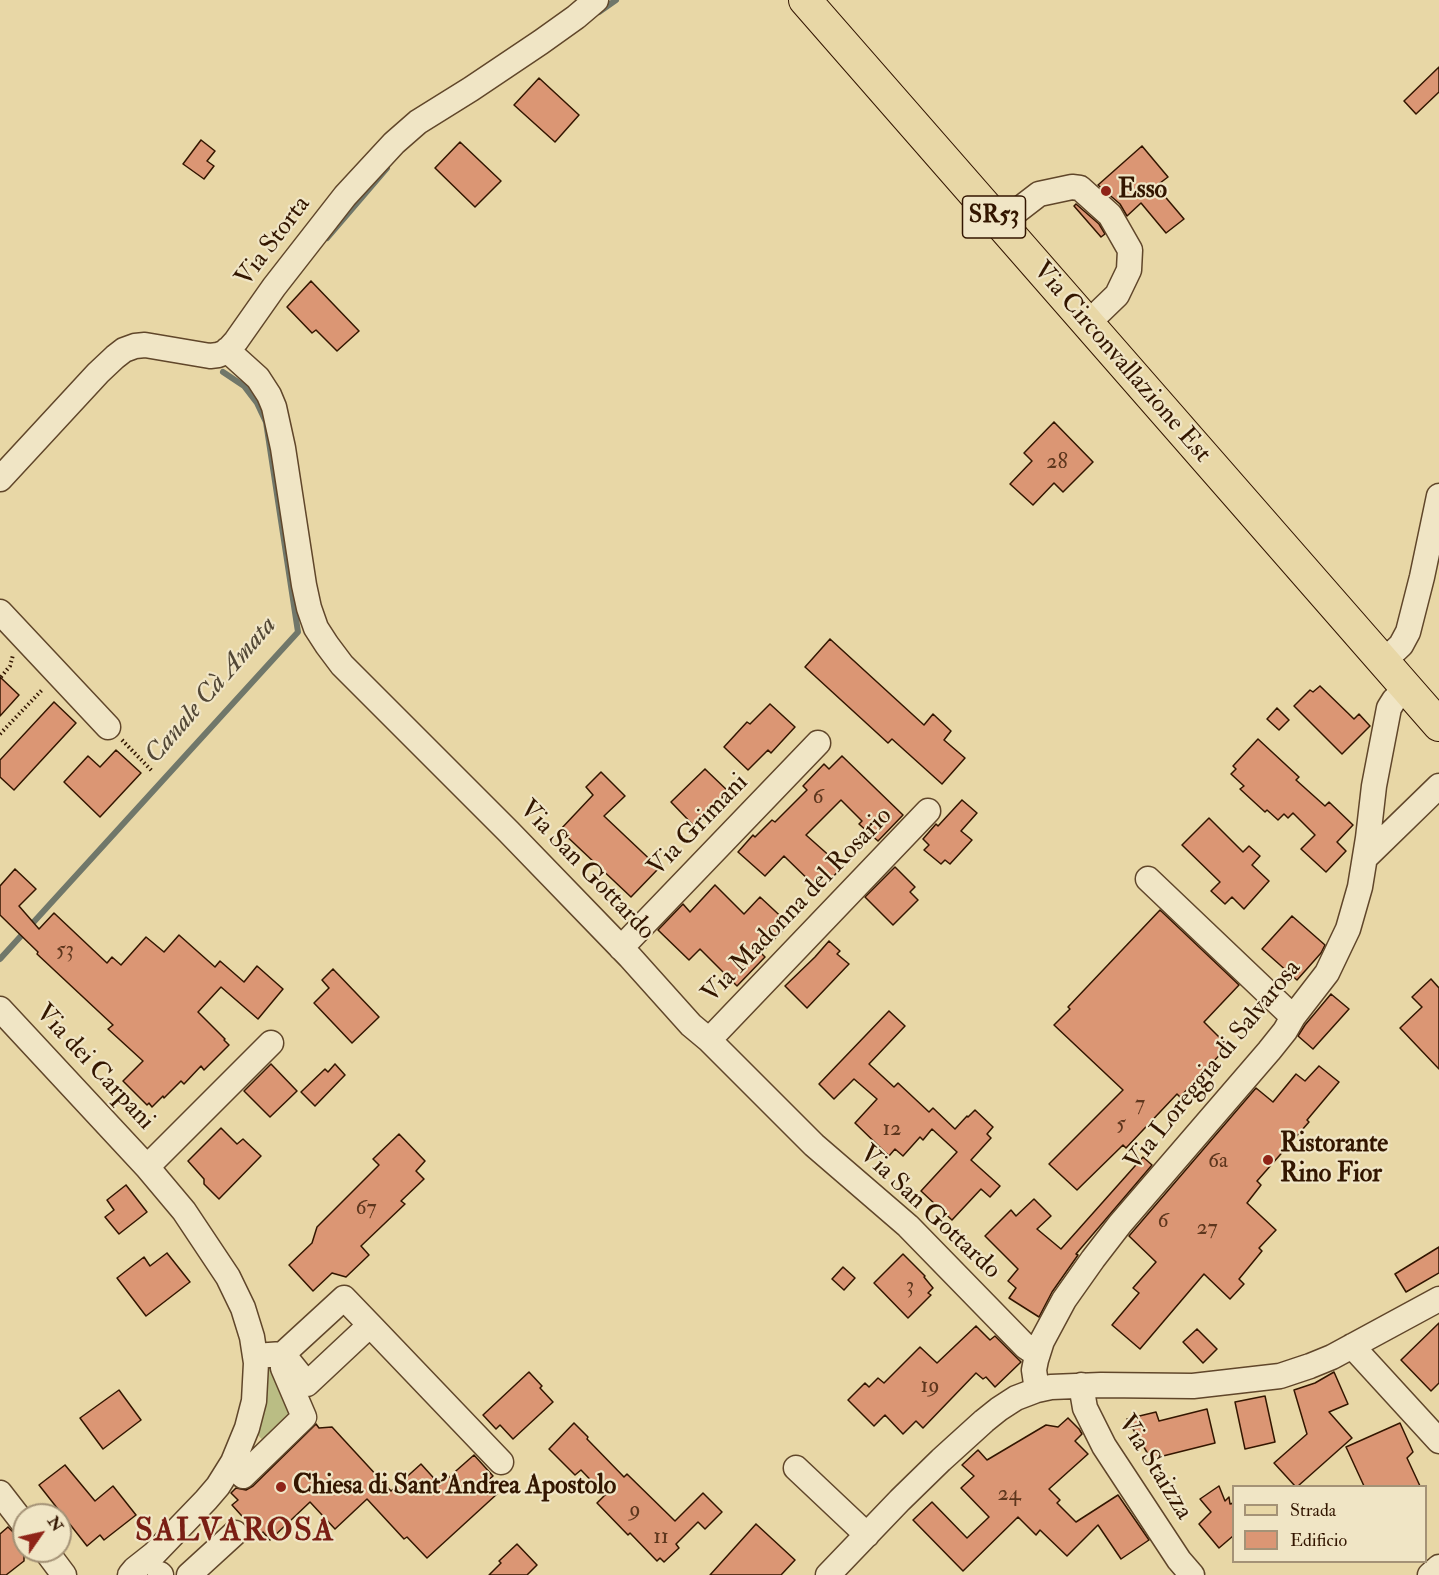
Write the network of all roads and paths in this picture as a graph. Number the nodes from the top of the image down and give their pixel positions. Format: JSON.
{"nodes":[{"id":1,"x":596,"y":0,"type":"edge"},
{"id":2,"x":805,"y":0,"type":"edge"},
{"id":3,"x":1000,"y":224,"type":"junction"},
{"id":4,"x":1087,"y":324,"type":"junction"},
{"id":5,"x":227,"y":350,"type":"junction"},
{"id":6,"x":0,"y":479,"type":"edge"},
{"id":7,"x":1439,"y":496,"type":"edge"},
{"id":8,"x":0,"y":612,"type":"edge"},
{"id":9,"x":1383,"y":662,"type":"junction"},
{"id":10,"x":58,"y":673,"type":"junction"},
{"id":11,"x":1408,"y":689,"type":"junction"},
{"id":12,"x":1439,"y":725,"type":"edge"},
{"id":13,"x":108,"y":727,"type":"joint"},
{"id":14,"x":0,"y":734,"type":"edge"},
{"id":15,"x":818,"y":743,"type":"dead end"},
{"id":16,"x":153,"y":772,"type":"dead end"},
{"id":17,"x":1439,"y":786,"type":"edge"},
{"id":18,"x":928,"y":812,"type":"dead end"},
{"id":19,"x":1365,"y":858,"type":"junction"},
{"id":20,"x":1148,"y":879,"type":"dead end"},
{"id":21,"x":621,"y":948,"type":"junction"},
{"id":22,"x":0,"y":1009,"type":"edge"},
{"id":23,"x":1293,"y":1017,"type":"junction"},
{"id":24,"x":708,"y":1040,"type":"junction"},
{"id":25,"x":271,"y":1043,"type":"dead end"},
{"id":26,"x":147,"y":1167,"type":"junction"},
{"id":27,"x":1439,"y":1299,"type":"edge"},
{"id":28,"x":370,"y":1325,"type":"junction"},
{"id":29,"x":1352,"y":1346,"type":"junction"},
{"id":30,"x":1038,"y":1353,"type":"junction"},
{"id":31,"x":272,"y":1355,"type":"junction"},
{"id":32,"x":1081,"y":1386,"type":"junction"},
{"id":33,"x":1037,"y":1390,"type":"junction"},
{"id":34,"x":1439,"y":1441,"type":"edge"},
{"id":35,"x":501,"y":1462,"type":"dead end"},
{"id":36,"x":796,"y":1468,"type":"dead end"},
{"id":37,"x":243,"y":1476,"type":"dead end"},
{"id":38,"x":0,"y":1493,"type":"edge"},
{"id":39,"x":12,"y":1508,"type":"edge"},
{"id":40,"x":235,"y":1533,"type":"dead end"},
{"id":41,"x":867,"y":1535,"type":"junction"},
{"id":42,"x":54,"y":1563,"type":"edge"},
{"id":43,"x":1439,"y":1567,"type":"edge"},
{"id":44,"x":151,"y":1573,"type":"edge"},
{"id":45,"x":64,"y":1575,"type":"edge"},
{"id":46,"x":189,"y":1575,"type":"edge"},
{"id":47,"x":828,"y":1575,"type":"edge"},
{"id":48,"x":1192,"y":1575,"type":"edge"},
{"id":49,"x":1430,"y":1575,"type":"edge"}],
"edges":[{"from":1,"to":5,"type":"street","name":"Via Storta"},
{"from":2,"to":3,"type":"main road","name":"Via Circonvallazione Est","number":"SR53"},
{"from":3,"to":4,"type":"main road","name":"Via Circonvallazione Est","number":"SR53"},
{"from":3,"to":4,"type":"street"},
{"from":4,"to":9,"type":"main road","name":"Via Circonvallazione Est","number":"SR53"},
{"from":5,"to":6,"type":"street"},
{"from":5,"to":21,"type":"street","name":"Via San Gottardo"},
{"from":7,"to":9,"type":"street"},
{"from":8,"to":10,"type":"street"},
{"from":9,"to":11,"type":"main road","name":"Via Circonvallazione Est","number":"SR53"},
{"from":10,"to":13,"type":"street"},
{"from":10,"to":14,"type":"path"},
{"from":11,"to":12,"type":"main road","name":"Via Circonvallazione Est","number":"SR53"},
{"from":11,"to":19,"type":"street","name":"Via Loreggia di Salvarosa"},
{"from":13,"to":16,"type":"path"},
{"from":15,"to":21,"type":"street","name":"Via Grimani"},
{"from":17,"to":19,"type":"street"},
{"from":18,"to":24,"type":"street","name":"Via Madonna del Rosario"},
{"from":19,"to":23,"type":"street","name":"Via Loreggia di Salvarosa"},
{"from":20,"to":23,"type":"street"},
{"from":21,"to":24,"type":"street","name":"Via San Gottardo"},
{"from":22,"to":26,"type":"street","name":"Via dei Carpani"},
{"from":23,"to":30,"type":"street","name":"Via Loreggia di Salvarosa"},
{"from":24,"to":30,"type":"street","name":"Via San Gottardo"},
{"from":25,"to":26,"type":"street","name":"Via dei Carpani"},
{"from":26,"to":31,"type":"street","name":"Via dei Carpani"},
{"from":27,"to":29,"type":"street"},
{"from":28,"to":31,"type":"street"},
{"from":28,"to":31,"type":"street","name":"Via dei Carpani"},
{"from":28,"to":35,"type":"street"},
{"from":29,"to":32,"type":"street"},
{"from":29,"to":34,"type":"street"},
{"from":30,"to":33,"type":"street","name":"Via Loreggia di Salvarosa"},
{"from":31,"to":37,"type":"street"},
{"from":31,"to":44,"type":"street","name":"Via dei Carpani"},
{"from":32,"to":33,"type":"street"},
{"from":32,"to":48,"type":"street","name":"Via Staizza"},
{"from":33,"to":41,"type":"street"},
{"from":36,"to":41,"type":"street"},
{"from":38,"to":39,"type":"street"},
{"from":40,"to":46,"type":"street"},
{"from":41,"to":47,"type":"street"},
{"from":42,"to":45,"type":"street"},
{"from":43,"to":49,"type":"street"}]}
